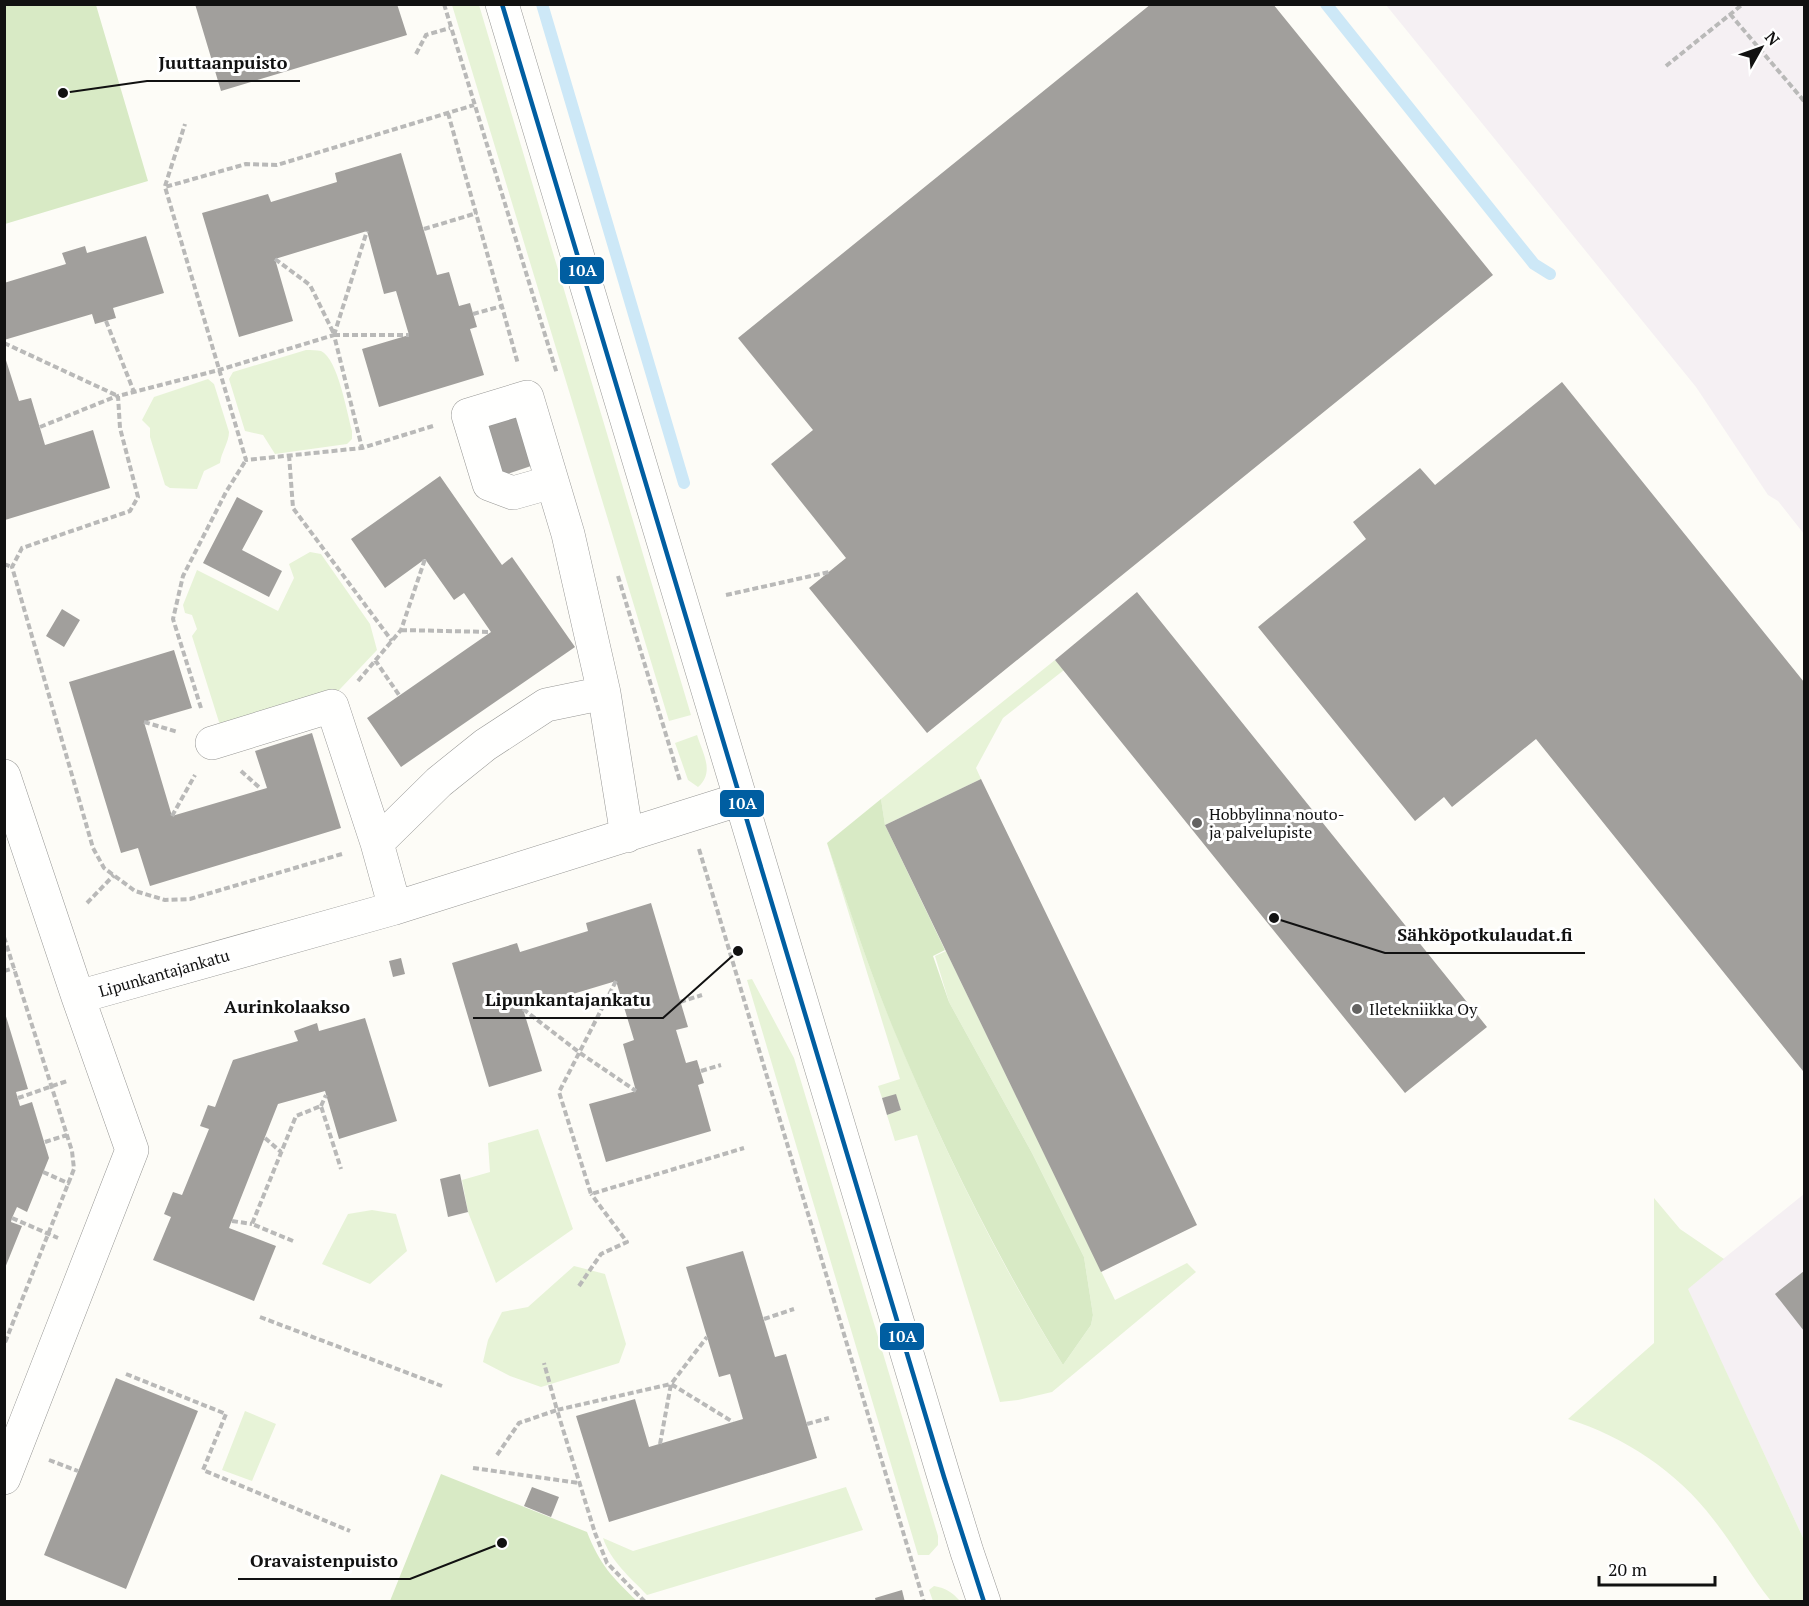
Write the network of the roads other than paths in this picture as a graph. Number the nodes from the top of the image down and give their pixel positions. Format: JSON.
{"nodes":[{"id":1,"x":502,"y":4,"type":"edge"},
{"id":2,"x":552,"y":482,"type":"junction"},
{"id":3,"x":604,"y":693,"type":"junction"},
{"id":4,"x":212,"y":743,"type":"road end"},
{"id":5,"x":4,"y":776,"type":"edge"},
{"id":6,"x":741,"y":800,"type":"junction"},
{"id":7,"x":627,"y":836,"type":"junction"},
{"id":8,"x":377,"y":843,"type":"junction"},
{"id":9,"x":395,"y":908,"type":"junction"},
{"id":10,"x":78,"y":997,"type":"junction"},
{"id":11,"x":4,"y":1478,"type":"edge"},
{"id":12,"x":984,"y":1602,"type":"edge"}],
"edges":[{"from":1,"to":6,"type":"street"},
{"from":2,"to":2,"type":"street"},
{"from":2,"to":3,"type":"street"},
{"from":3,"to":7,"type":"street"},
{"from":3,"to":8,"type":"street"},
{"from":4,"to":8,"type":"street"},
{"from":5,"to":10,"type":"street"},
{"from":6,"to":7,"type":"street","name":"Lipunkantajankatu"},
{"from":6,"to":12,"type":"street"},
{"from":7,"to":9,"type":"street","name":"Lipunkantajankatu"},
{"from":8,"to":9,"type":"street"},
{"from":9,"to":10,"type":"street","name":"Lipunkantajankatu"},
{"from":10,"to":11,"type":"street","name":"Lipunkantajankatu"}]}
